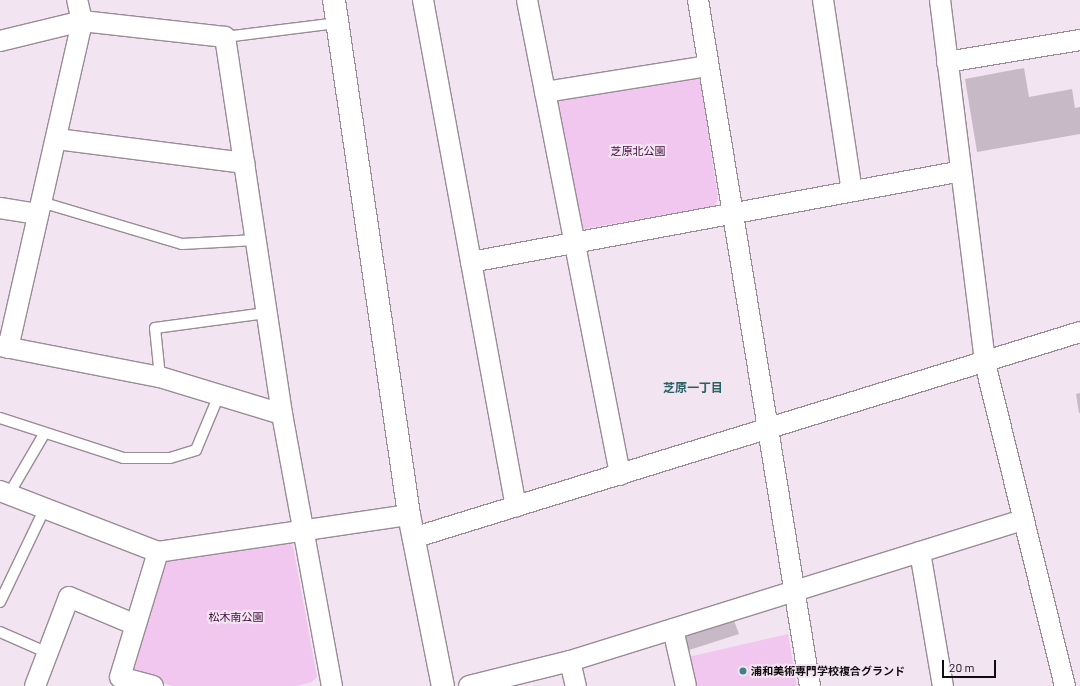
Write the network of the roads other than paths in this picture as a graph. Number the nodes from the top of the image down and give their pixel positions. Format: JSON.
{"nodes":[{"id":1,"x":77,"y":0,"type":"edge"},
{"id":2,"x":334,"y":0,"type":"edge"},
{"id":3,"x":423,"y":0,"type":"edge"},
{"id":4,"x":526,"y":0,"type":"edge"},
{"id":5,"x":698,"y":0,"type":"edge"},
{"id":6,"x":823,"y":0,"type":"edge"},
{"id":7,"x":940,"y":0,"type":"edge"},
{"id":8,"x":82,"y":21,"type":"junction"},
{"id":9,"x":338,"y":24,"type":"junction"},
{"id":10,"x":225,"y":37,"type":"junction"},
{"id":11,"x":1080,"y":40,"type":"edge"},
{"id":12,"x":0,"y":41,"type":"edge"},
{"id":13,"x":947,"y":62,"type":"junction"},
{"id":14,"x":708,"y":66,"type":"junction"},
{"id":15,"x":544,"y":92,"type":"junction"},
{"id":16,"x":57,"y":139,"type":"junction"},
{"id":17,"x":244,"y":163,"type":"junction"},
{"id":18,"x":961,"y":171,"type":"junction"},
{"id":19,"x":852,"y":191,"type":"junction"},
{"id":20,"x":0,"y":208,"type":"edge"},
{"id":21,"x":39,"y":208,"type":"junction"},
{"id":22,"x":733,"y":213,"type":"junction"},
{"id":23,"x":256,"y":240,"type":"junction"},
{"id":24,"x":574,"y":243,"type":"junction"},
{"id":25,"x":471,"y":262,"type":"junction"},
{"id":26,"x":266,"y":312,"type":"junction"},
{"id":27,"x":1080,"y":332,"type":"edge"},
{"id":28,"x":4,"y":347,"type":"edge"},
{"id":29,"x":985,"y":363,"type":"junction"},
{"id":30,"x":160,"y":377,"type":"junction"},
{"id":31,"x":219,"y":395,"type":"junction"},
{"id":32,"x":282,"y":414,"type":"junction"},
{"id":33,"x":0,"y":418,"type":"edge"},
{"id":34,"x":769,"y":429,"type":"junction"},
{"id":35,"x":44,"y":434,"type":"junction"},
{"id":36,"x":620,"y":475,"type":"junction"},
{"id":37,"x":4,"y":493,"type":"edge"},
{"id":38,"x":516,"y":507,"type":"junction"},
{"id":39,"x":45,"y":508,"type":"junction"},
{"id":40,"x":408,"y":515,"type":"junction"},
{"id":41,"x":1022,"y":520,"type":"junction"},
{"id":42,"x":302,"y":531,"type":"junction"},
{"id":43,"x":413,"y":538,"type":"junction"},
{"id":44,"x":158,"y":552,"type":"junction"},
{"id":45,"x":920,"y":552,"type":"junction"},
{"id":46,"x":3,"y":588,"type":"edge"},
{"id":47,"x":795,"y":590,"type":"junction"},
{"id":48,"x":0,"y":602,"type":"edge"},
{"id":49,"x":134,"y":624,"type":"junction"},
{"id":50,"x":672,"y":629,"type":"junction"},
{"id":51,"x":0,"y":632,"type":"edge"},
{"id":52,"x":48,"y":653,"type":"junction"},
{"id":53,"x":570,"y":661,"type":"junction"},
{"id":54,"x":148,"y":685,"type":"edge"},
{"id":55,"x":35,"y":686,"type":"edge"},
{"id":56,"x":332,"y":686,"type":"edge"},
{"id":57,"x":443,"y":686,"type":"edge"},
{"id":58,"x":469,"y":686,"type":"edge"},
{"id":59,"x":576,"y":686,"type":"edge"},
{"id":60,"x":686,"y":686,"type":"edge"},
{"id":61,"x":810,"y":686,"type":"edge"},
{"id":62,"x":943,"y":686,"type":"edge"},
{"id":63,"x":1065,"y":686,"type":"edge"}],
"edges":[{"from":1,"to":8,"type":"street"},
{"from":2,"to":9,"type":"street"},
{"from":3,"to":25,"type":"street"},
{"from":4,"to":15,"type":"street"},
{"from":5,"to":14,"type":"street"},
{"from":6,"to":19,"type":"street"},
{"from":7,"to":13,"type":"street"},
{"from":8,"to":10,"type":"street"},
{"from":8,"to":12,"type":"street"},
{"from":8,"to":16,"type":"street"},
{"from":9,"to":10,"type":"lane"},
{"from":9,"to":40,"type":"street"},
{"from":10,"to":17,"type":"street"},
{"from":11,"to":13,"type":"street"},
{"from":13,"to":18,"type":"street"},
{"from":14,"to":15,"type":"street"},
{"from":14,"to":22,"type":"street"},
{"from":15,"to":24,"type":"street"},
{"from":16,"to":17,"type":"street"},
{"from":16,"to":21,"type":"street"},
{"from":17,"to":23,"type":"street"},
{"from":18,"to":19,"type":"street"},
{"from":18,"to":29,"type":"street"},
{"from":19,"to":22,"type":"street"},
{"from":20,"to":21,"type":"street"},
{"from":21,"to":23,"type":"lane"},
{"from":21,"to":28,"type":"street"},
{"from":22,"to":24,"type":"street"},
{"from":22,"to":34,"type":"street"},
{"from":23,"to":26,"type":"street"},
{"from":24,"to":25,"type":"street"},
{"from":24,"to":36,"type":"street"},
{"from":25,"to":38,"type":"street"},
{"from":26,"to":30,"type":"lane"},
{"from":26,"to":32,"type":"street"},
{"from":27,"to":29,"type":"street"},
{"from":28,"to":30,"type":"street"},
{"from":29,"to":34,"type":"street"},
{"from":29,"to":41,"type":"street"},
{"from":30,"to":31,"type":"street"},
{"from":31,"to":32,"type":"street"},
{"from":31,"to":35,"type":"lane"},
{"from":32,"to":42,"type":"street"},
{"from":33,"to":35,"type":"lane"},
{"from":34,"to":36,"type":"street"},
{"from":34,"to":47,"type":"street"},
{"from":35,"to":37,"type":"lane"},
{"from":36,"to":38,"type":"street"},
{"from":37,"to":39,"type":"street"},
{"from":38,"to":43,"type":"street"},
{"from":39,"to":44,"type":"street"},
{"from":39,"to":46,"type":"lane"},
{"from":40,"to":42,"type":"street"},
{"from":40,"to":43,"type":"street"},
{"from":41,"to":45,"type":"street"},
{"from":41,"to":63,"type":"street"},
{"from":42,"to":44,"type":"street"},
{"from":42,"to":56,"type":"street"},
{"from":43,"to":57,"type":"street"},
{"from":44,"to":49,"type":"street"},
{"from":45,"to":47,"type":"street"},
{"from":45,"to":62,"type":"street"},
{"from":46,"to":48,"type":"lane"},
{"from":47,"to":50,"type":"street"},
{"from":47,"to":61,"type":"street"},
{"from":49,"to":52,"type":"street"},
{"from":49,"to":54,"type":"street"},
{"from":50,"to":53,"type":"street"},
{"from":50,"to":60,"type":"street"},
{"from":51,"to":52,"type":"lane"},
{"from":52,"to":55,"type":"street"},
{"from":53,"to":58,"type":"street"},
{"from":53,"to":59,"type":"street"}]}
